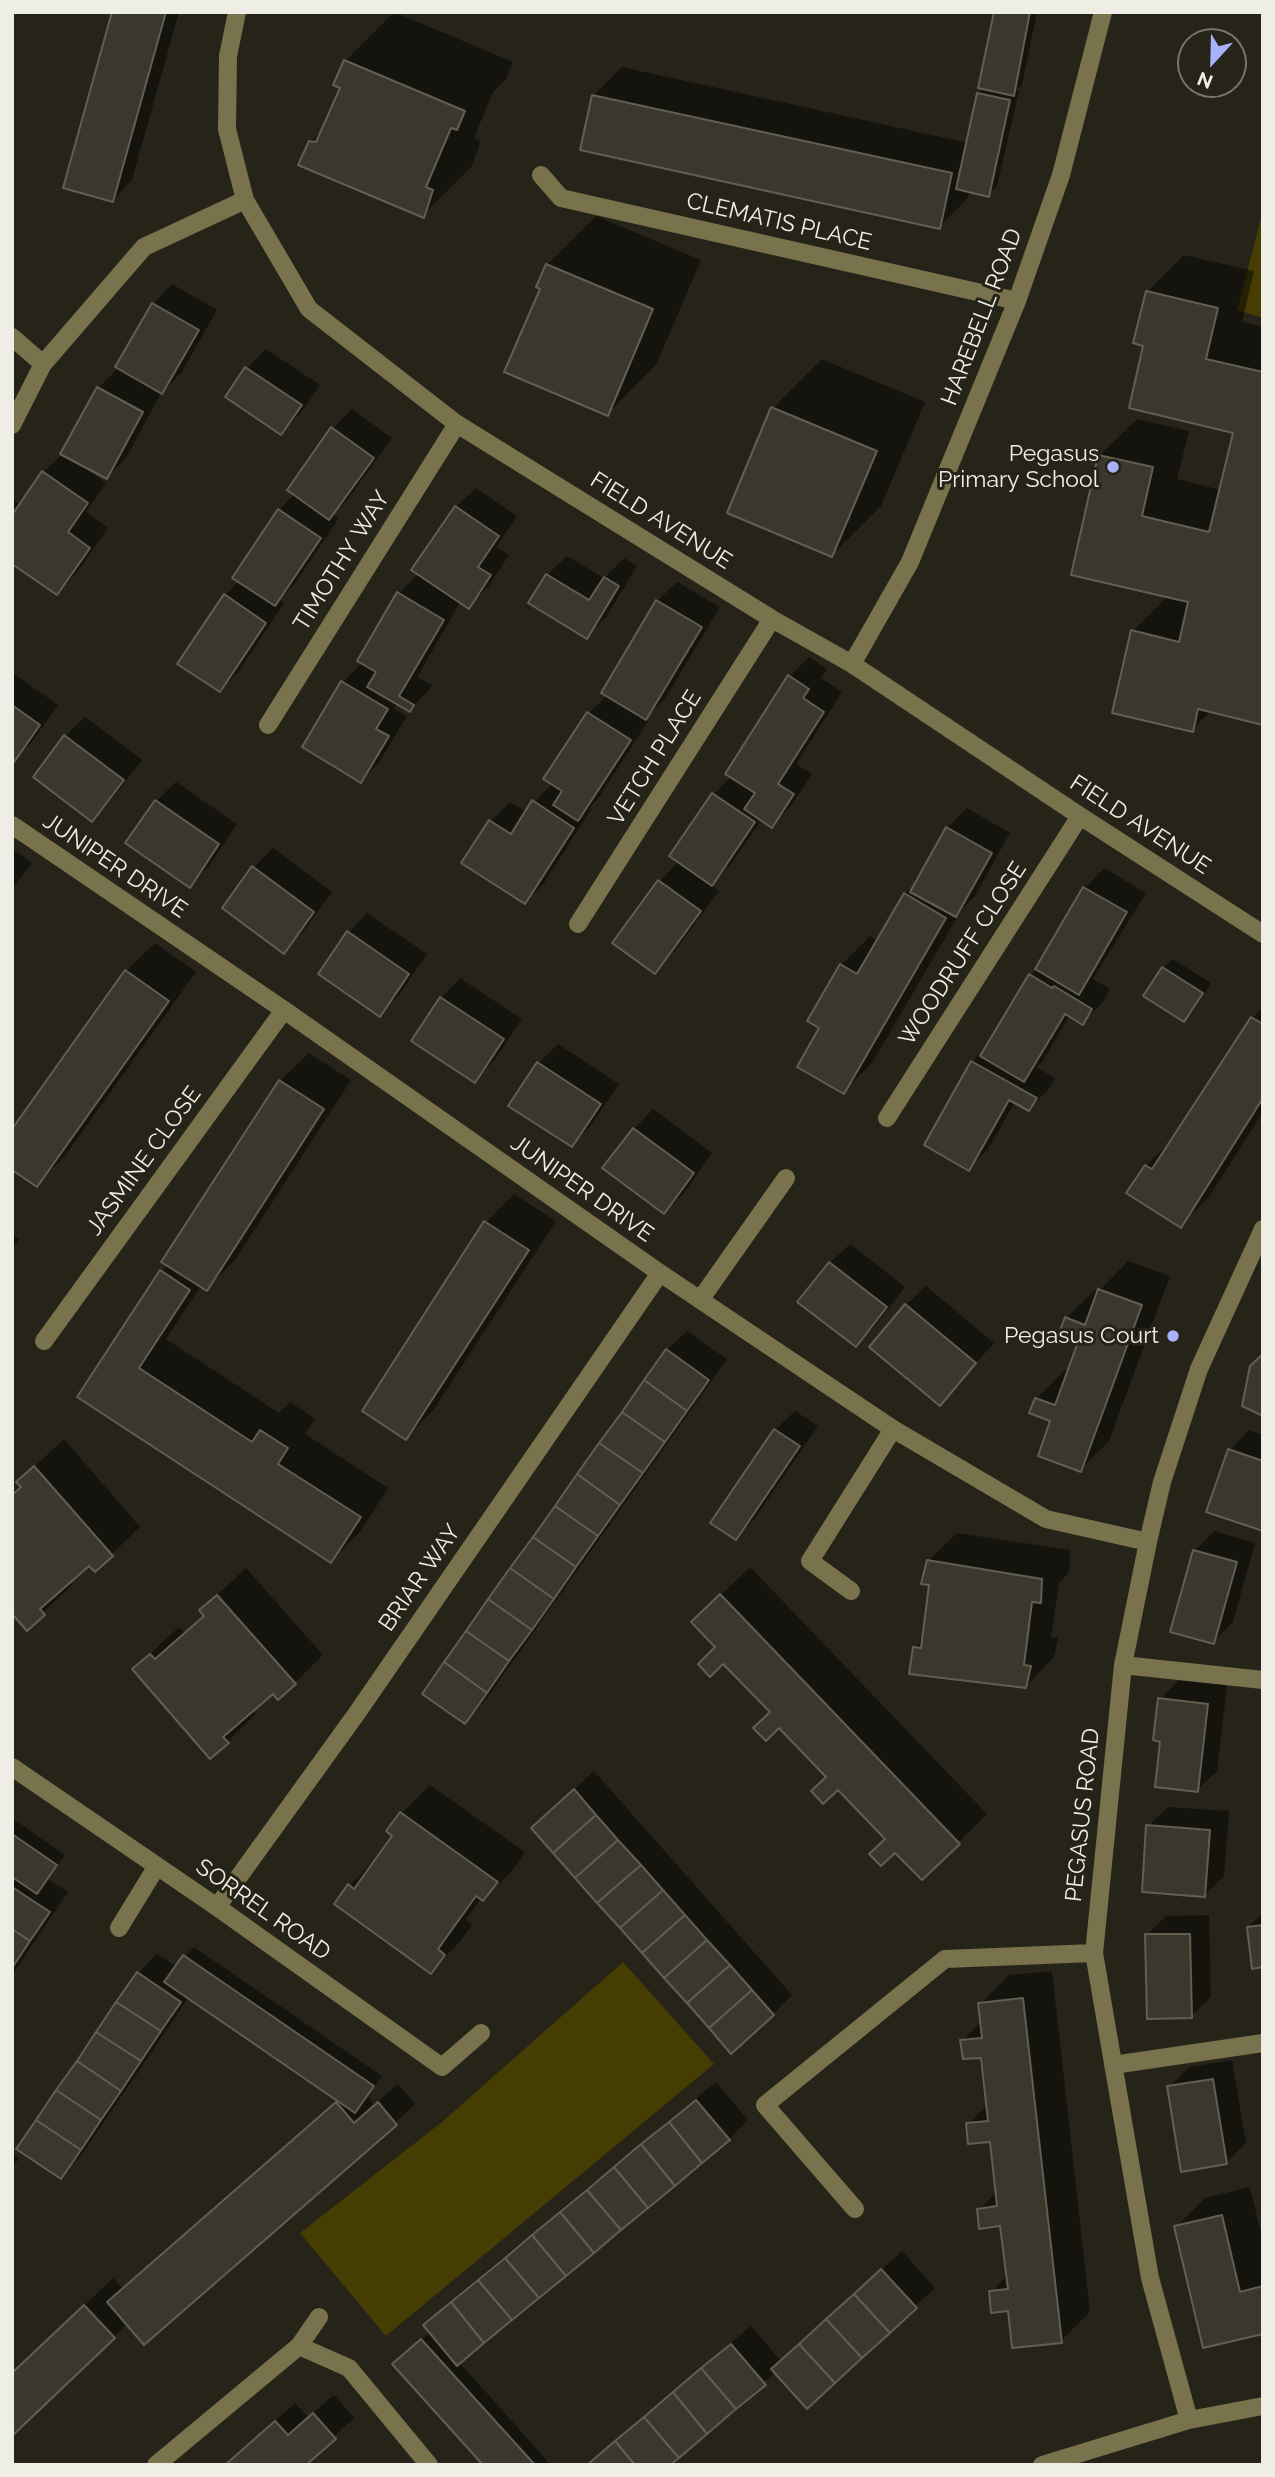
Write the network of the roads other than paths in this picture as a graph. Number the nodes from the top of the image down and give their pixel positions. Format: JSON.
{"nodes":[{"id":1,"x":237,"y":12,"type":"edge"},
{"id":2,"x":1103,"y":12,"type":"edge"},
{"id":3,"x":541,"y":175,"type":"dead end"},
{"id":4,"x":245,"y":200,"type":"junction"},
{"id":5,"x":1017,"y":301,"type":"junction"},
{"id":6,"x":12,"y":337,"type":"edge"},
{"id":7,"x":43,"y":364,"type":"junction"},
{"id":8,"x":457,"y":424,"type":"junction"},
{"id":9,"x":12,"y":425,"type":"edge"},
{"id":10,"x":772,"y":619,"type":"junction"},
{"id":11,"x":852,"y":664,"type":"junction"},
{"id":12,"x":268,"y":725,"type":"dead end"},
{"id":13,"x":1080,"y":816,"type":"junction"},
{"id":14,"x":12,"y":825,"type":"edge"},
{"id":15,"x":578,"y":924,"type":"dead end"},
{"id":16,"x":1263,"y":934,"type":"edge"},
{"id":17,"x":284,"y":1010,"type":"junction"},
{"id":18,"x":887,"y":1118,"type":"dead end"},
{"id":19,"x":786,"y":1178,"type":"dead end"},
{"id":20,"x":1261,"y":1236,"type":"edge"},
{"id":21,"x":660,"y":1273,"type":"junction"},
{"id":22,"x":700,"y":1300,"type":"junction"},
{"id":23,"x":44,"y":1341,"type":"dead end"},
{"id":24,"x":893,"y":1429,"type":"junction"},
{"id":25,"x":1148,"y":1542,"type":"junction"},
{"id":26,"x":851,"y":1591,"type":"dead end"},
{"id":27,"x":1123,"y":1665,"type":"junction"},
{"id":28,"x":1263,"y":1680,"type":"edge"},
{"id":29,"x":12,"y":1767,"type":"edge"},
{"id":30,"x":157,"y":1866,"type":"junction"},
{"id":31,"x":217,"y":1907,"type":"junction"},
{"id":32,"x":119,"y":1927,"type":"dead end"},
{"id":33,"x":1094,"y":1953,"type":"junction"},
{"id":34,"x":481,"y":2033,"type":"dead end"},
{"id":35,"x":1263,"y":2043,"type":"edge"},
{"id":36,"x":1113,"y":2065,"type":"junction"},
{"id":37,"x":855,"y":2209,"type":"dead end"},
{"id":38,"x":319,"y":2317,"type":"dead end"},
{"id":39,"x":299,"y":2346,"type":"junction"},
{"id":40,"x":1263,"y":2406,"type":"edge"},
{"id":41,"x":1189,"y":2420,"type":"junction"},
{"id":42,"x":156,"y":2465,"type":"edge"},
{"id":43,"x":429,"y":2465,"type":"edge"},
{"id":44,"x":1042,"y":2465,"type":"edge"}],
"edges":[{"from":1,"to":4,"type":"street","name":"FIELD AVENUE"},
{"from":2,"to":5,"type":"street","name":"HAREBELL ROAD"},
{"from":3,"to":5,"type":"street","name":"CLEMATIS PLACE"},
{"from":4,"to":7,"type":"street"},
{"from":4,"to":8,"type":"street","name":"FIELD AVENUE"},
{"from":5,"to":11,"type":"street","name":"HAREBELL ROAD"},
{"from":6,"to":7,"type":"street"},
{"from":7,"to":9,"type":"street"},
{"from":8,"to":10,"type":"street","name":"FIELD AVENUE"},
{"from":8,"to":12,"type":"street","name":"TIMOTHY WAY"},
{"from":10,"to":11,"type":"street","name":"FIELD AVENUE"},
{"from":10,"to":15,"type":"street","name":"VETCH PLACE"},
{"from":11,"to":13,"type":"street","name":"FIELD AVENUE"},
{"from":13,"to":16,"type":"street","name":"FIELD AVENUE"},
{"from":13,"to":18,"type":"street","name":"WOODRUFF CLOSE"},
{"from":14,"to":17,"type":"street","name":"JUNIPER DRIVE"},
{"from":17,"to":21,"type":"street","name":"JUNIPER DRIVE"},
{"from":17,"to":23,"type":"street","name":"JASMINE CLOSE"},
{"from":19,"to":22,"type":"street"},
{"from":20,"to":25,"type":"street","name":"PEGASUS ROAD"},
{"from":21,"to":22,"type":"street","name":"JUNIPER DRIVE"},
{"from":21,"to":31,"type":"street","name":"BRIAR WAY"},
{"from":22,"to":24,"type":"street","name":"JUNIPER DRIVE"},
{"from":24,"to":25,"type":"street","name":"JUNIPER DRIVE"},
{"from":24,"to":26,"type":"street"},
{"from":25,"to":27,"type":"street","name":"PEGASUS ROAD"},
{"from":27,"to":28,"type":"street"},
{"from":27,"to":33,"type":"street","name":"PEGASUS ROAD"},
{"from":29,"to":30,"type":"street","name":"SORREL ROAD"},
{"from":30,"to":31,"type":"street","name":"SORREL ROAD"},
{"from":30,"to":32,"type":"street"},
{"from":31,"to":34,"type":"street","name":"SORREL ROAD"},
{"from":33,"to":36,"type":"street","name":"PEGASUS ROAD"},
{"from":33,"to":37,"type":"street"},
{"from":35,"to":36,"type":"street"},
{"from":36,"to":41,"type":"street","name":"PEGASUS ROAD"},
{"from":38,"to":39,"type":"street"},
{"from":39,"to":42,"type":"street"},
{"from":39,"to":43,"type":"street"},
{"from":40,"to":41,"type":"street"},
{"from":41,"to":44,"type":"street"}]}
